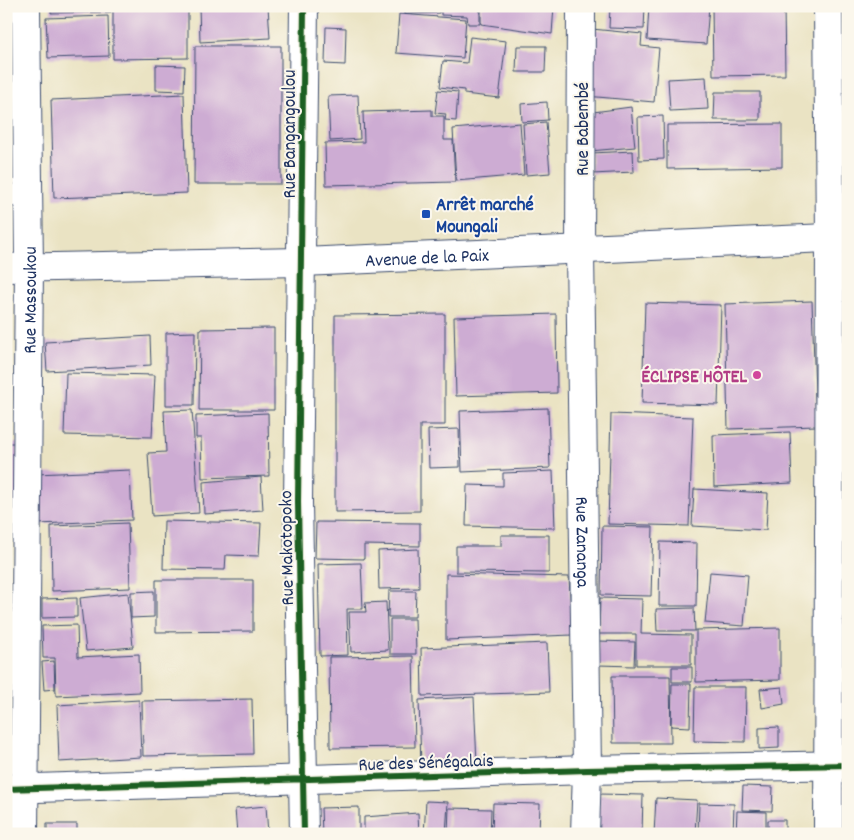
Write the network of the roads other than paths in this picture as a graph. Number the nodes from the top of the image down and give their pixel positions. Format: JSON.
{"nodes":[{"id":1,"x":26,"y":6,"type":"edge"},
{"id":2,"x":304,"y":6,"type":"edge"},
{"id":3,"x":582,"y":6,"type":"edge"},
{"id":4,"x":828,"y":6,"type":"edge"},
{"id":5,"x":17,"y":195,"type":"edge"},
{"id":6,"x":839,"y":237,"type":"edge"},
{"id":7,"x":580,"y":251,"type":"junction"},
{"id":8,"x":303,"y":262,"type":"junction"},
{"id":9,"x":18,"y":268,"type":"edge"},
{"id":10,"x":839,"y":765,"type":"edge"},
{"id":11,"x":587,"y":770,"type":"junction"},
{"id":12,"x":305,"y":780,"type":"junction"},
{"id":13,"x":15,"y":788,"type":"edge"},
{"id":14,"x":24,"y":834,"type":"edge"},
{"id":15,"x":304,"y":834,"type":"edge"},
{"id":16,"x":585,"y":834,"type":"edge"},
{"id":17,"x":828,"y":834,"type":"edge"}],
"edges":[{"from":1,"to":5,"type":"street","name":"Rue Massoukou"},
{"from":2,"to":8,"type":"street","name":"Rue Bangangoulou"},
{"from":3,"to":7,"type":"street","name":"Rue Babembé"},
{"from":4,"to":6,"type":"street"},
{"from":5,"to":9,"type":"street","name":"Rue Massoukou"},
{"from":6,"to":7,"type":"street","name":"Avenue de la Paix"},
{"from":6,"to":10,"type":"street"},
{"from":7,"to":8,"type":"street","name":"Avenue de la Paix"},
{"from":7,"to":11,"type":"street","name":"Rue Zananga"},
{"from":8,"to":9,"type":"street","name":"Avenue de la Paix"},
{"from":8,"to":12,"type":"street","name":"Rue Makotopoko"},
{"from":9,"to":13,"type":"street","name":"Rue Massoukou"},
{"from":10,"to":11,"type":"street","name":"Rue des Sénégalais"},
{"from":10,"to":17,"type":"street"},
{"from":11,"to":12,"type":"street","name":"Rue des Sénégalais"},
{"from":11,"to":16,"type":"street","name":"Rue Zananga"},
{"from":12,"to":13,"type":"street","name":"Rue des Sénégalais"},
{"from":12,"to":15,"type":"street","name":"Rue Makotopoko"},
{"from":13,"to":14,"type":"street","name":"Rue Massoukou"}]}
